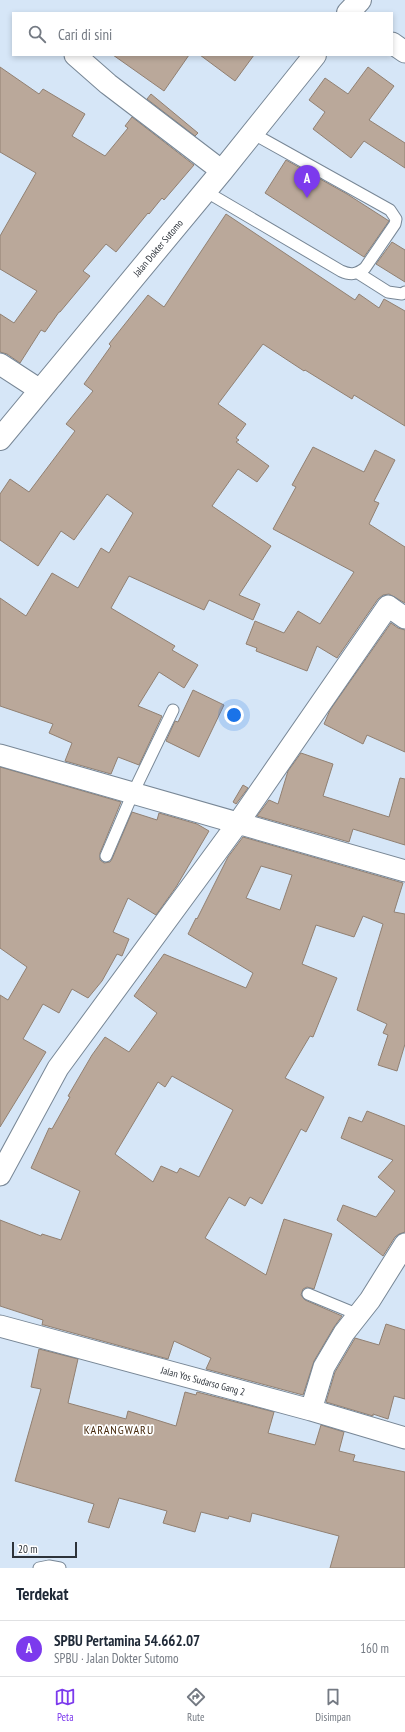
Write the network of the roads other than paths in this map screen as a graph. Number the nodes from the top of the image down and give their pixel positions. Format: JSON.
{"nodes":[{"id":1,"x":360,"y":0,"type":"edge"},
{"id":2,"x":349,"y":12,"type":"edge"},
{"id":3,"x":393,"y":44,"type":"edge"},
{"id":4,"x":405,"y":52,"type":"edge"},
{"id":5,"x":76,"y":56,"type":"edge"},
{"id":6,"x":314,"y":56,"type":"edge"},
{"id":7,"x":252,"y":133,"type":"junction"},
{"id":8,"x":222,"y":171,"type":"junction"},
{"id":9,"x":206,"y":191,"type":"junction"},
{"id":10,"x":400,"y":222,"type":"edge"},
{"id":11,"x":358,"y":273,"type":"junction"},
{"id":12,"x":405,"y":292,"type":"edge"},
{"id":13,"x":0,"y":364,"type":"edge"},
{"id":14,"x":40,"y":390,"type":"junction"},
{"id":15,"x":0,"y":439,"type":"edge"},
{"id":16,"x":403,"y":611,"type":"edge"},
{"id":17,"x":173,"y":710,"type":"dead end"},
{"id":18,"x":0,"y":755,"type":"edge"},
{"id":19,"x":133,"y":793,"type":"junction"},
{"id":20,"x":238,"y":823,"type":"junction"},
{"id":21,"x":106,"y":856,"type":"dead end"},
{"id":22,"x":405,"y":871,"type":"edge"},
{"id":23,"x":0,"y":1174,"type":"edge"},
{"id":24,"x":405,"y":1244,"type":"edge"},
{"id":25,"x":308,"y":1294,"type":"dead end"},
{"id":26,"x":358,"y":1315,"type":"junction"},
{"id":27,"x":0,"y":1326,"type":"edge"},
{"id":28,"x":311,"y":1410,"type":"junction"},
{"id":29,"x":405,"y":1438,"type":"edge"},
{"id":30,"x":39,"y":1568,"type":"edge"},
{"id":31,"x":60,"y":1568,"type":"edge"}],
"edges":[{"from":1,"to":2,"type":"main road"},
{"from":3,"to":4,"type":"street"},
{"from":5,"to":8,"type":"street"},
{"from":6,"to":7,"type":"main road","name":"Jalan Dokter Sutomo"},
{"from":7,"to":8,"type":"main road","name":"Jalan Dokter Sutomo"},
{"from":7,"to":10,"type":"lane"},
{"from":8,"to":9,"type":"main road","name":"Jalan Dokter Sutomo"},
{"from":9,"to":11,"type":"lane"},
{"from":9,"to":14,"type":"main road","name":"Jalan Dokter Sutomo"},
{"from":10,"to":11,"type":"lane"},
{"from":11,"to":12,"type":"lane"},
{"from":13,"to":14,"type":"street"},
{"from":14,"to":15,"type":"main road","name":"Jalan Dokter Sutomo"},
{"from":16,"to":20,"type":"street"},
{"from":17,"to":19,"type":"lane"},
{"from":18,"to":19,"type":"street"},
{"from":19,"to":20,"type":"street"},
{"from":19,"to":21,"type":"lane"},
{"from":20,"to":22,"type":"street"},
{"from":20,"to":23,"type":"street"},
{"from":24,"to":26,"type":"street"},
{"from":25,"to":26,"type":"lane"},
{"from":26,"to":28,"type":"street"},
{"from":27,"to":28,"type":"street","name":"Jalan Yos Sudarso Gang 2"},
{"from":28,"to":29,"type":"street","name":"Jalan Yos Sudarso Gang 2"},
{"from":30,"to":31,"type":"lane"}]}
